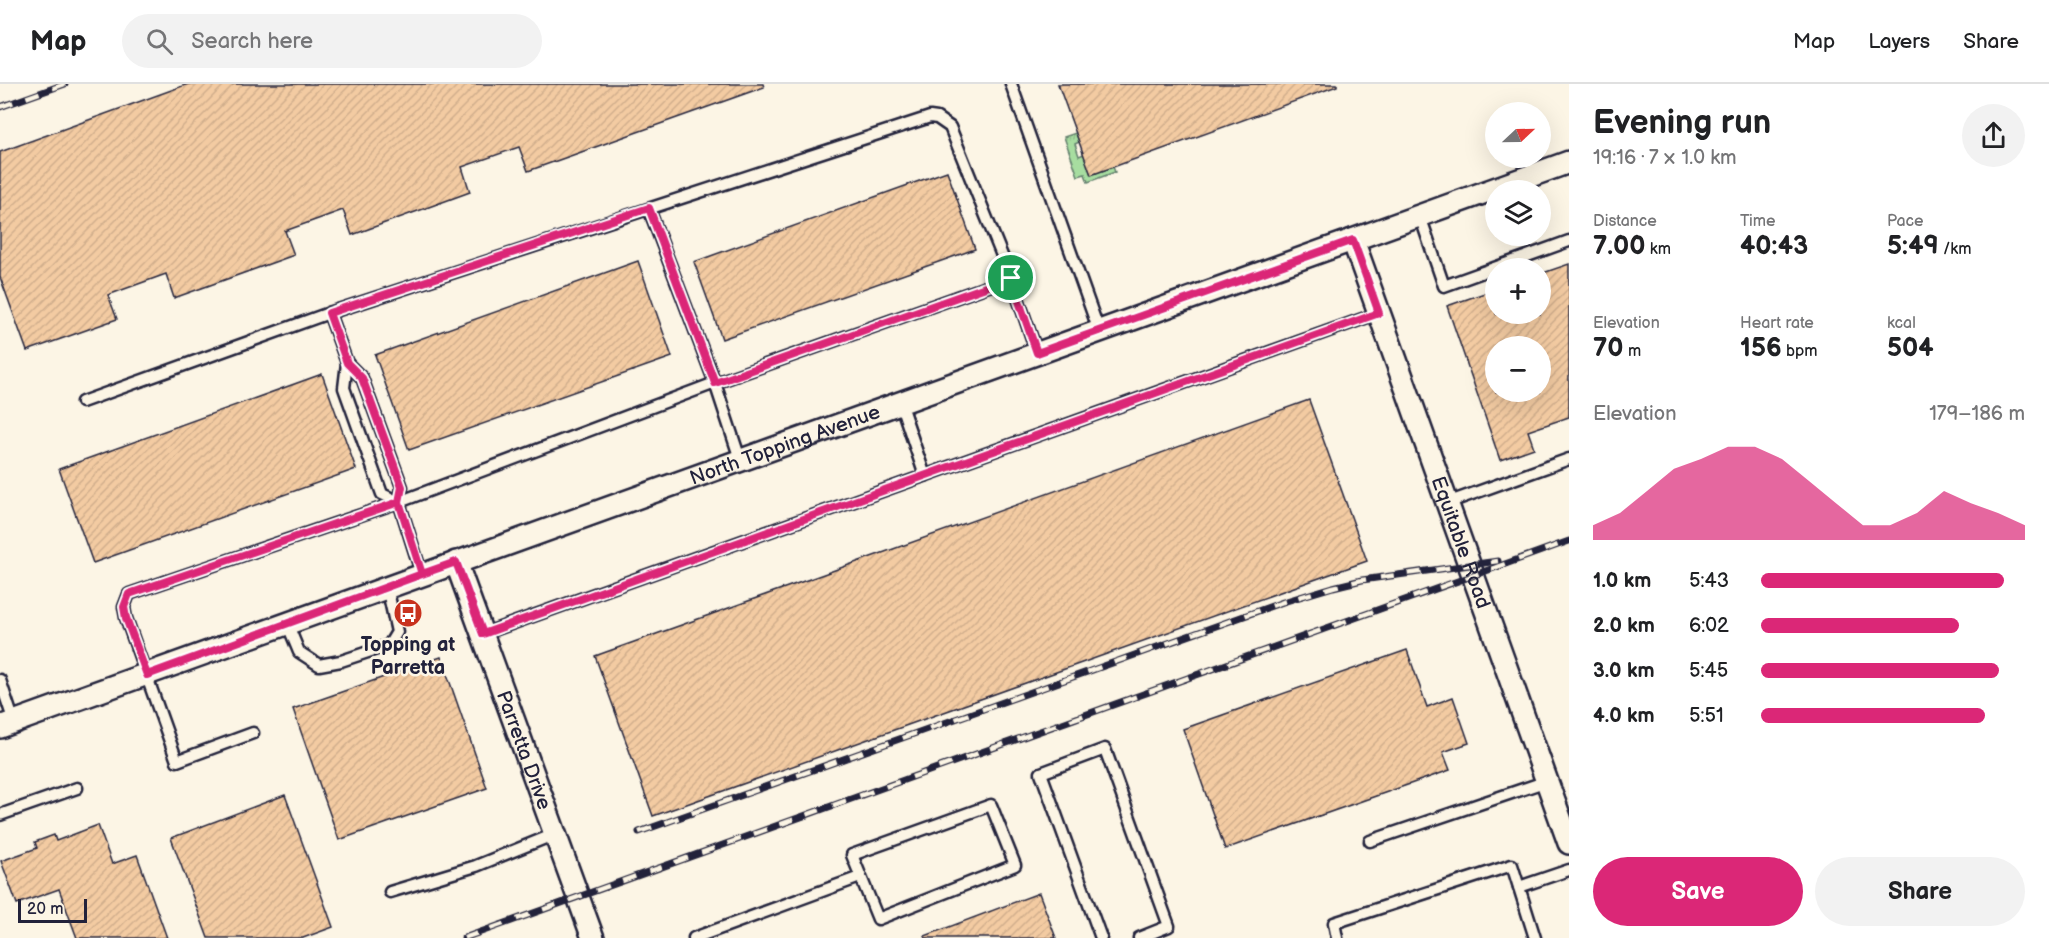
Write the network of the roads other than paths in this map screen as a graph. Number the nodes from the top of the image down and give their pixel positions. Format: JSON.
{"nodes":[{"id":1,"x":1011,"y":84,"type":"edge"},
{"id":2,"x":1569,"y":162,"type":"edge"},
{"id":3,"x":649,"y":208,"type":"junction"},
{"id":4,"x":1420,"y":216,"type":"junction"},
{"id":5,"x":1353,"y":240,"type":"junction"},
{"id":6,"x":1569,"y":241,"type":"edge"},
{"id":7,"x":1011,"y":278,"type":"junction"},
{"id":8,"x":329,"y":313,"type":"junction"},
{"id":9,"x":1379,"y":313,"type":"junction"},
{"id":10,"x":1099,"y":331,"type":"junction"},
{"id":11,"x":1037,"y":353,"type":"junction"},
{"id":12,"x":347,"y":363,"type":"junction"},
{"id":13,"x":715,"y":383,"type":"junction"},
{"id":14,"x":82,"y":402,"type":"dead end"},
{"id":15,"x":900,"y":402,"type":"junction"},
{"id":16,"x":740,"y":459,"type":"junction"},
{"id":17,"x":1569,"y":459,"type":"edge"},
{"id":18,"x":926,"y":476,"type":"junction"},
{"id":19,"x":399,"y":502,"type":"junction"},
{"id":20,"x":1448,"y":503,"type":"junction"},
{"id":21,"x":456,"y":562,"type":"junction"},
{"id":22,"x":422,"y":574,"type":"junction"},
{"id":23,"x":387,"y":587,"type":"junction"},
{"id":24,"x":287,"y":623,"type":"junction"},
{"id":25,"x":483,"y":634,"type":"junction"},
{"id":26,"x":147,"y":675,"type":"junction"},
{"id":27,"x":0,"y":680,"type":"edge"},
{"id":28,"x":7,"y":724,"type":"edge"},
{"id":29,"x":253,"y":733,"type":"dead end"},
{"id":30,"x":1547,"y":781,"type":"junction"},
{"id":31,"x":77,"y":788,"type":"dead end"},
{"id":32,"x":0,"y":815,"type":"edge"},
{"id":33,"x":555,"y":834,"type":"junction"},
{"id":34,"x":1370,"y":841,"type":"dead end"},
{"id":35,"x":1569,"y":843,"type":"edge"},
{"id":36,"x":1569,"y":870,"type":"edge"},
{"id":37,"x":860,"y":877,"type":"junction"},
{"id":38,"x":1519,"y":887,"type":"junction"},
{"id":39,"x":390,"y":892,"type":"dead end"},
{"id":40,"x":593,"y":938,"type":"edge"},
{"id":41,"x":694,"y":938,"type":"edge"},
{"id":42,"x":1101,"y":938,"type":"edge"},
{"id":43,"x":1138,"y":938,"type":"edge"},
{"id":44,"x":1337,"y":938,"type":"edge"},
{"id":45,"x":1535,"y":938,"type":"edge"}],
"edges":[{"from":1,"to":10,"type":"lane"},
{"from":2,"to":4,"type":"street","name":"North Topping Avenue"},
{"from":3,"to":7,"type":"lane"},
{"from":3,"to":8,"type":"lane"},
{"from":3,"to":13,"type":"lane"},
{"from":4,"to":5,"type":"street","name":"North Topping Avenue"},
{"from":4,"to":6,"type":"lane"},
{"from":5,"to":9,"type":"street","name":"Equitable Road"},
{"from":5,"to":10,"type":"street","name":"North Topping Avenue"},
{"from":7,"to":11,"type":"lane"},
{"from":7,"to":13,"type":"lane"},
{"from":8,"to":12,"type":"lane"},
{"from":8,"to":14,"type":"lane"},
{"from":9,"to":18,"type":"lane"},
{"from":9,"to":20,"type":"street","name":"Equitable Road"},
{"from":10,"to":11,"type":"street","name":"North Topping Avenue"},
{"from":11,"to":15,"type":"street","name":"North Topping Avenue"},
{"from":12,"to":19,"type":"lane"},
{"from":12,"to":19,"type":"lane"},
{"from":13,"to":16,"type":"lane"},
{"from":13,"to":19,"type":"lane"},
{"from":15,"to":16,"type":"street","name":"North Topping Avenue"},
{"from":15,"to":18,"type":"lane"},
{"from":16,"to":21,"type":"street","name":"North Topping Avenue"},
{"from":17,"to":20,"type":"lane"},
{"from":18,"to":25,"type":"lane"},
{"from":19,"to":22,"type":"lane"},
{"from":19,"to":26,"type":"lane"},
{"from":20,"to":30,"type":"street","name":"Equitable Road"},
{"from":21,"to":22,"type":"street","name":"North Topping Avenue"},
{"from":21,"to":25,"type":"street","name":"Parretta Drive"},
{"from":22,"to":23,"type":"street","name":"North Topping Avenue"},
{"from":23,"to":24,"type":"street","name":"North Topping Avenue"},
{"from":23,"to":24,"type":"lane"},
{"from":24,"to":26,"type":"street","name":"North Topping Avenue"},
{"from":25,"to":33,"type":"street","name":"Parretta Drive"},
{"from":26,"to":28,"type":"street","name":"North Topping Avenue"},
{"from":26,"to":29,"type":"lane"},
{"from":27,"to":28,"type":"lane"},
{"from":30,"to":34,"type":"lane"},
{"from":30,"to":35,"type":"street","name":"Equitable Road"},
{"from":31,"to":32,"type":"lane"},
{"from":33,"to":39,"type":"lane"},
{"from":33,"to":40,"type":"street","name":"Parretta Drive"},
{"from":36,"to":38,"type":"lane"},
{"from":37,"to":37,"type":"lane"},
{"from":37,"to":41,"type":"lane"},
{"from":38,"to":44,"type":"lane"},
{"from":38,"to":45,"type":"lane"},
{"from":42,"to":43,"type":"lane"}]}
